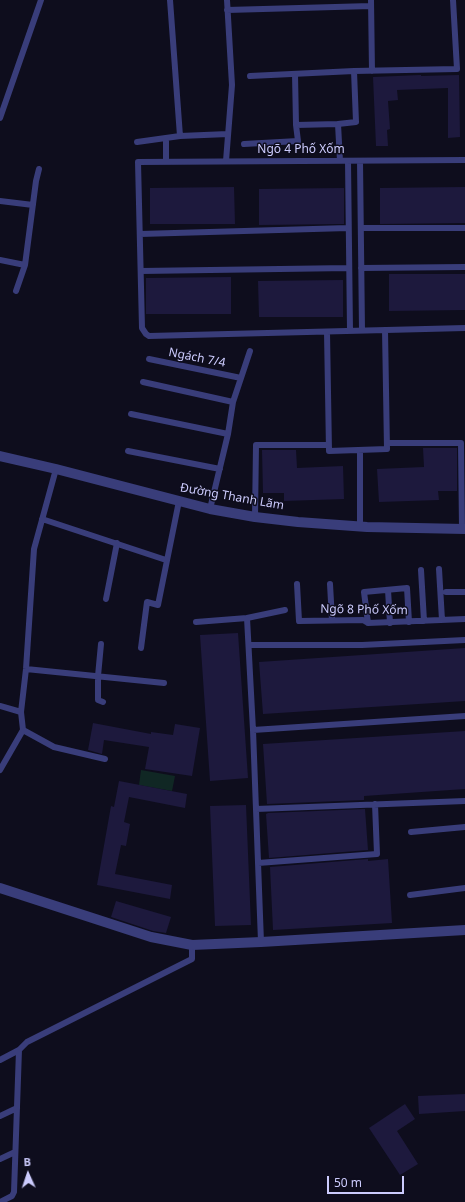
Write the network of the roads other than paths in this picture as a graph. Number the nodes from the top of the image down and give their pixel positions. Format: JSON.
{"nodes":[{"id":1,"x":41,"y":0,"type":"edge"},
{"id":2,"x":170,"y":0,"type":"edge"},
{"id":3,"x":227,"y":0,"type":"edge"},
{"id":4,"x":453,"y":0,"type":"edge"},
{"id":5,"x":371,"y":3,"type":"edge"},
{"id":6,"x":227,"y":10,"type":"junction"},
{"id":7,"x":354,"y":71,"type":"junction"},
{"id":8,"x":372,"y":71,"type":"junction"},
{"id":9,"x":295,"y":74,"type":"junction"},
{"id":10,"x":250,"y":76,"type":"dead end"},
{"id":11,"x":0,"y":118,"type":"edge"},
{"id":12,"x":338,"y":124,"type":"junction"},
{"id":13,"x":296,"y":125,"type":"junction"},
{"id":14,"x":228,"y":134,"type":"junction"},
{"id":15,"x":180,"y":136,"type":"junction"},
{"id":16,"x":166,"y":138,"type":"junction"},
{"id":17,"x":137,"y":142,"type":"dead end"},
{"id":18,"x":244,"y":144,"type":"dead end"},
{"id":19,"x":465,"y":160,"type":"edge"},
{"id":20,"x":226,"y":161,"type":"junction"},
{"id":21,"x":340,"y":161,"type":"junction"},
{"id":22,"x":348,"y":161,"type":"junction"},
{"id":23,"x":360,"y":161,"type":"junction"},
{"id":24,"x":166,"y":162,"type":"junction"},
{"id":25,"x":39,"y":169,"type":"dead end"},
{"id":26,"x":0,"y":201,"type":"edge"},
{"id":27,"x":33,"y":205,"type":"junction"},
{"id":28,"x":348,"y":228,"type":"junction"},
{"id":29,"x":361,"y":228,"type":"junction"},
{"id":30,"x":465,"y":228,"type":"edge"},
{"id":31,"x":140,"y":234,"type":"junction"},
{"id":32,"x":0,"y":260,"type":"edge"},
{"id":33,"x":25,"y":265,"type":"junction"},
{"id":34,"x":465,"y":267,"type":"edge"},
{"id":35,"x":349,"y":268,"type":"junction"},
{"id":36,"x":361,"y":268,"type":"junction"},
{"id":37,"x":141,"y":271,"type":"junction"},
{"id":38,"x":16,"y":291,"type":"dead end"},
{"id":39,"x":465,"y":328,"type":"edge"},
{"id":40,"x":350,"y":330,"type":"junction"},
{"id":41,"x":362,"y":330,"type":"junction"},
{"id":42,"x":385,"y":330,"type":"junction"},
{"id":43,"x":327,"y":332,"type":"junction"},
{"id":44,"x":250,"y":352,"type":"dead end"},
{"id":45,"x":149,"y":359,"type":"dead end"},
{"id":46,"x":241,"y":378,"type":"junction"},
{"id":47,"x":143,"y":382,"type":"dead end"},
{"id":48,"x":233,"y":402,"type":"junction"},
{"id":49,"x":131,"y":414,"type":"dead end"},
{"id":50,"x":228,"y":434,"type":"junction"},
{"id":51,"x":387,"y":443,"type":"junction"},
{"id":52,"x":328,"y":445,"type":"junction"},
{"id":53,"x":360,"y":450,"type":"junction"},
{"id":54,"x":128,"y":451,"type":"dead end"},
{"id":55,"x":0,"y":456,"type":"edge"},
{"id":56,"x":56,"y":469,"type":"junction"},
{"id":57,"x":220,"y":469,"type":"junction"},
{"id":58,"x":179,"y":501,"type":"junction"},
{"id":59,"x":210,"y":509,"type":"junction"},
{"id":60,"x":255,"y":517,"type":"junction"},
{"id":61,"x":42,"y":519,"type":"junction"},
{"id":62,"x":360,"y":526,"type":"junction"},
{"id":63,"x":464,"y":529,"type":"edge"},
{"id":64,"x":117,"y":543,"type":"junction"},
{"id":65,"x":166,"y":560,"type":"junction"},
{"id":66,"x":439,"y":569,"type":"dead end"},
{"id":67,"x":421,"y":570,"type":"dead end"},
{"id":68,"x":297,"y":584,"type":"dead end"},
{"id":69,"x":330,"y":584,"type":"dead end"},
{"id":70,"x":388,"y":590,"type":"junction"},
{"id":71,"x":446,"y":592,"type":"dead end"},
{"id":72,"x":465,"y":592,"type":"edge"},
{"id":73,"x":106,"y":599,"type":"dead end"},
{"id":74,"x":284,"y":610,"type":"dead end"},
{"id":75,"x":247,"y":618,"type":"junction"},
{"id":76,"x":465,"y":619,"type":"edge"},
{"id":77,"x":332,"y":620,"type":"junction"},
{"id":78,"x":442,"y":620,"type":"junction"},
{"id":79,"x":424,"y":621,"type":"junction"},
{"id":80,"x":196,"y":622,"type":"dead end"},
{"id":81,"x":409,"y":622,"type":"junction"},
{"id":82,"x":368,"y":623,"type":"junction"},
{"id":83,"x":390,"y":623,"type":"junction"},
{"id":84,"x":465,"y":640,"type":"edge"},
{"id":85,"x":100,"y":644,"type":"dead end"},
{"id":86,"x":249,"y":645,"type":"junction"},
{"id":87,"x":142,"y":648,"type":"dead end"},
{"id":88,"x":26,"y":670,"type":"junction"},
{"id":89,"x":98,"y":676,"type":"junction"},
{"id":90,"x":164,"y":683,"type":"dead end"},
{"id":91,"x":103,"y":702,"type":"dead end"},
{"id":92,"x":0,"y":706,"type":"edge"},
{"id":93,"x":21,"y":712,"type":"junction"},
{"id":94,"x":465,"y":716,"type":"edge"},
{"id":95,"x":23,"y":730,"type":"junction"},
{"id":96,"x":253,"y":730,"type":"junction"},
{"id":97,"x":105,"y":759,"type":"dead end"},
{"id":98,"x":0,"y":770,"type":"edge"},
{"id":99,"x":465,"y":801,"type":"edge"},
{"id":100,"x":375,"y":804,"type":"junction"},
{"id":101,"x":256,"y":809,"type":"junction"},
{"id":102,"x":465,"y":827,"type":"edge"},
{"id":103,"x":411,"y":832,"type":"dead end"},
{"id":104,"x":258,"y":863,"type":"junction"},
{"id":105,"x":0,"y":888,"type":"edge"},
{"id":106,"x":465,"y":888,"type":"edge"},
{"id":107,"x":410,"y":895,"type":"dead end"},
{"id":108,"x":465,"y":930,"type":"edge"},
{"id":109,"x":192,"y":942,"type":"junction"},
{"id":110,"x":261,"y":942,"type":"junction"},
{"id":111,"x":19,"y":1050,"type":"junction"},
{"id":112,"x":0,"y":1060,"type":"edge"},
{"id":113,"x":17,"y":1108,"type":"junction"},
{"id":114,"x":0,"y":1116,"type":"edge"},
{"id":115,"x":15,"y":1152,"type":"junction"},
{"id":116,"x":0,"y":1159,"type":"edge"},
{"id":117,"x":0,"y":1202,"type":"edge"}],
"edges":[{"from":1,"to":11,"type":"lane"},
{"from":2,"to":15,"type":"lane"},
{"from":3,"to":6,"type":"lane"},
{"from":4,"to":8,"type":"lane"},
{"from":5,"to":6,"type":"lane"},
{"from":5,"to":8,"type":"lane"},
{"from":6,"to":14,"type":"lane"},
{"from":7,"to":8,"type":"lane"},
{"from":7,"to":9,"type":"lane"},
{"from":7,"to":12,"type":"lane"},
{"from":9,"to":10,"type":"lane"},
{"from":9,"to":13,"type":"lane"},
{"from":12,"to":13,"type":"lane"},
{"from":12,"to":21,"type":"lane"},
{"from":13,"to":18,"type":"lane"},
{"from":14,"to":15,"type":"lane"},
{"from":14,"to":20,"type":"lane"},
{"from":15,"to":16,"type":"lane"},
{"from":16,"to":17,"type":"lane"},
{"from":16,"to":24,"type":"lane"},
{"from":19,"to":23,"type":"lane","name":"Ngõ 4 Phố Xốm"},
{"from":20,"to":21,"type":"lane","name":"Ngõ 4 Phố Xốm"},
{"from":20,"to":24,"type":"lane","name":"Ngõ 4 Phố Xốm"},
{"from":21,"to":22,"type":"lane","name":"Ngõ 4 Phố Xốm"},
{"from":22,"to":23,"type":"lane","name":"Ngõ 4 Phố Xốm"},
{"from":22,"to":28,"type":"lane"},
{"from":23,"to":29,"type":"lane"},
{"from":24,"to":31,"type":"lane","name":"Ngõ 4 Phố Xốm"},
{"from":25,"to":27,"type":"lane"},
{"from":26,"to":27,"type":"lane"},
{"from":27,"to":33,"type":"lane"},
{"from":28,"to":31,"type":"lane"},
{"from":28,"to":35,"type":"lane"},
{"from":29,"to":30,"type":"lane"},
{"from":29,"to":36,"type":"lane"},
{"from":31,"to":37,"type":"lane"},
{"from":32,"to":33,"type":"lane"},
{"from":33,"to":38,"type":"lane"},
{"from":34,"to":36,"type":"lane"},
{"from":35,"to":37,"type":"lane"},
{"from":35,"to":40,"type":"lane"},
{"from":36,"to":41,"type":"lane"},
{"from":37,"to":43,"type":"lane"},
{"from":39,"to":42,"type":"lane"},
{"from":40,"to":41,"type":"lane"},
{"from":40,"to":43,"type":"lane"},
{"from":41,"to":42,"type":"lane"},
{"from":42,"to":51,"type":"lane"},
{"from":43,"to":52,"type":"lane"},
{"from":44,"to":46,"type":"lane"},
{"from":45,"to":46,"type":"lane","name":"Ngách 7/4"},
{"from":46,"to":48,"type":"lane"},
{"from":47,"to":48,"type":"lane"},
{"from":48,"to":50,"type":"lane"},
{"from":49,"to":50,"type":"lane"},
{"from":50,"to":57,"type":"lane"},
{"from":51,"to":53,"type":"lane"},
{"from":51,"to":63,"type":"lane"},
{"from":52,"to":53,"type":"lane"},
{"from":52,"to":60,"type":"lane"},
{"from":53,"to":62,"type":"lane"},
{"from":54,"to":57,"type":"lane"},
{"from":55,"to":56,"type":"street","name":"Đường Thanh Lãm"},
{"from":56,"to":58,"type":"street","name":"Đường Thanh Lãm"},
{"from":56,"to":61,"type":"lane"},
{"from":57,"to":59,"type":"lane"},
{"from":58,"to":59,"type":"street","name":"Đường Thanh Lãm"},
{"from":58,"to":65,"type":"lane"},
{"from":59,"to":60,"type":"street","name":"Đường Thanh Lãm"},
{"from":60,"to":62,"type":"street","name":"Đường Thanh Lãm"},
{"from":61,"to":64,"type":"lane"},
{"from":61,"to":88,"type":"lane"},
{"from":62,"to":63,"type":"street","name":"Đường Thanh Lãm"},
{"from":64,"to":65,"type":"lane"},
{"from":64,"to":73,"type":"lane"},
{"from":65,"to":87,"type":"lane"},
{"from":66,"to":78,"type":"lane"},
{"from":67,"to":79,"type":"lane"},
{"from":68,"to":77,"type":"lane","name":"Ngõ 8 Phố Xốm"},
{"from":69,"to":77,"type":"lane"},
{"from":70,"to":81,"type":"lane"},
{"from":70,"to":82,"type":"lane"},
{"from":70,"to":83,"type":"lane"},
{"from":71,"to":72,"type":"lane"},
{"from":74,"to":75,"type":"lane"},
{"from":75,"to":80,"type":"lane"},
{"from":75,"to":86,"type":"lane"},
{"from":76,"to":78,"type":"lane","name":"Ngõ 8 Phố Xốm"},
{"from":77,"to":82,"type":"lane","name":"Ngõ 8 Phố Xốm"},
{"from":78,"to":79,"type":"lane","name":"Ngõ 8 Phố Xốm"},
{"from":79,"to":81,"type":"lane","name":"Ngõ 8 Phố Xốm"},
{"from":81,"to":83,"type":"lane","name":"Ngõ 8 Phố Xốm"},
{"from":82,"to":83,"type":"lane","name":"Ngõ 8 Phố Xốm"},
{"from":84,"to":86,"type":"lane"},
{"from":85,"to":89,"type":"lane"},
{"from":86,"to":96,"type":"lane"},
{"from":88,"to":89,"type":"lane"},
{"from":88,"to":93,"type":"lane"},
{"from":89,"to":90,"type":"lane"},
{"from":89,"to":91,"type":"lane"},
{"from":92,"to":93,"type":"lane"},
{"from":93,"to":95,"type":"lane"},
{"from":94,"to":96,"type":"lane"},
{"from":95,"to":97,"type":"lane"},
{"from":95,"to":98,"type":"lane"},
{"from":96,"to":101,"type":"lane"},
{"from":99,"to":100,"type":"lane"},
{"from":100,"to":101,"type":"lane"},
{"from":100,"to":104,"type":"lane"},
{"from":101,"to":104,"type":"lane"},
{"from":102,"to":103,"type":"lane"},
{"from":104,"to":110,"type":"lane"},
{"from":105,"to":109,"type":"street"},
{"from":106,"to":107,"type":"lane"},
{"from":108,"to":110,"type":"street"},
{"from":109,"to":110,"type":"street"},
{"from":109,"to":111,"type":"lane"},
{"from":111,"to":112,"type":"lane"},
{"from":111,"to":113,"type":"lane"},
{"from":113,"to":114,"type":"lane"},
{"from":113,"to":115,"type":"lane"},
{"from":115,"to":116,"type":"lane"},
{"from":115,"to":117,"type":"lane"}]}
